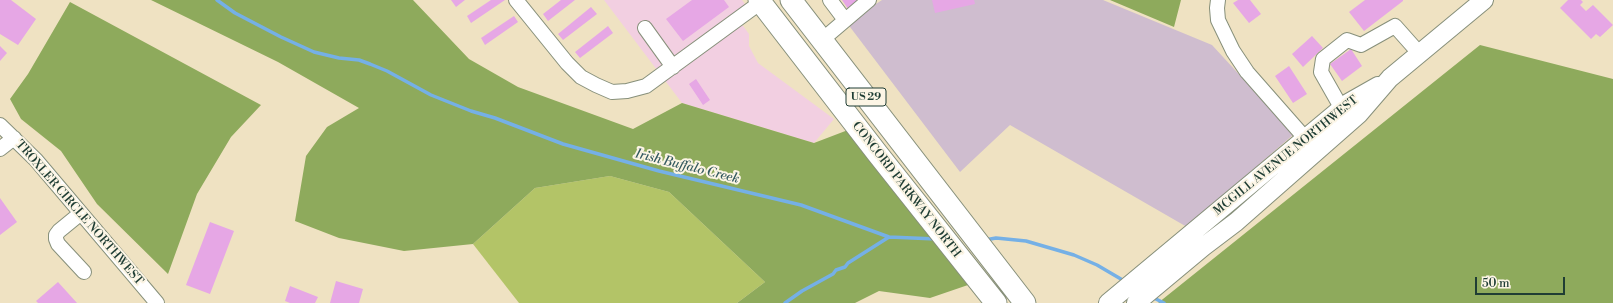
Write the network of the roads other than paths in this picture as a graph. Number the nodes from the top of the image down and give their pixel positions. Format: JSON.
{"nodes":[{"id":1,"x":516,"y":0,"type":"edge"},
{"id":2,"x":830,"y":0,"type":"edge"},
{"id":3,"x":869,"y":0,"type":"edge"},
{"id":4,"x":1218,"y":0,"type":"edge"},
{"id":5,"x":1484,"y":0,"type":"edge"},
{"id":6,"x":760,"y":1,"type":"edge"},
{"id":7,"x":796,"y":2,"type":"edge"},
{"id":8,"x":845,"y":20,"type":"junction"},
{"id":9,"x":645,"y":28,"type":"dead end"},
{"id":10,"x":783,"y":30,"type":"junction"},
{"id":11,"x":822,"y":40,"type":"junction"},
{"id":12,"x":1419,"y":53,"type":"junction"},
{"id":13,"x":673,"y":67,"type":"junction"},
{"id":14,"x":1390,"y":78,"type":"junction"},
{"id":15,"x":1342,"y":108,"type":"junction"},
{"id":16,"x":1,"y":123,"type":"edge"},
{"id":17,"x":14,"y":138,"type":"junction"},
{"id":18,"x":1305,"y":138,"type":"junction"},
{"id":19,"x":0,"y":149,"type":"edge"},
{"id":20,"x":1283,"y":156,"type":"junction"},
{"id":21,"x":917,"y":163,"type":"junction"},
{"id":22,"x":81,"y":213,"type":"junction"},
{"id":23,"x":1203,"y":247,"type":"junction"},
{"id":24,"x":84,"y":272,"type":"dead end"},
{"id":25,"x":158,"y":303,"type":"edge"},
{"id":26,"x":996,"y":303,"type":"edge"},
{"id":27,"x":1025,"y":303,"type":"edge"},
{"id":28,"x":1108,"y":303,"type":"edge"},
{"id":29,"x":1136,"y":303,"type":"edge"}],
"edges":[{"from":1,"to":13,"type":"street"},
{"from":2,"to":8,"type":"street"},
{"from":3,"to":8,"type":"street"},
{"from":4,"to":18,"type":"street"},
{"from":5,"to":12,"type":"main road"},
{"from":6,"to":10,"type":"highway","name":"CONCORD PARKWAY NORTH","number":"US 29"},
{"from":6,"to":13,"type":"street"},
{"from":7,"to":11,"type":"highway","name":"CONCORD PARKWAY NORTH","number":"US 29"},
{"from":8,"to":11,"type":"street"},
{"from":9,"to":13,"type":"street"},
{"from":10,"to":21,"type":"highway"},
{"from":10,"to":26,"type":"highway","name":"CONCORD PARKWAY NORTH","number":"US 29"},
{"from":11,"to":21,"type":"highway","name":"CONCORD PARKWAY NORTH","number":"US 29"},
{"from":12,"to":14,"type":"main road"},
{"from":12,"to":15,"type":"street"},
{"from":14,"to":15,"type":"main road","name":"MCGILL AVENUE NORTHWEST"},
{"from":14,"to":23,"type":"main road","name":"MCGILL AVENUE NORTHWEST"},
{"from":15,"to":18,"type":"main road","name":"MCGILL AVENUE NORTHWEST"},
{"from":16,"to":17,"type":"street","name":"TROXLER CIRCLE NORTHWEST"},
{"from":17,"to":19,"type":"street"},
{"from":17,"to":22,"type":"street","name":"TROXLER CIRCLE NORTHWEST"},
{"from":18,"to":20,"type":"main road","name":"MCGILL AVENUE NORTHWEST"},
{"from":20,"to":23,"type":"main road"},
{"from":20,"to":28,"type":"main road","name":"MCGILL AVENUE NORTHWEST"},
{"from":21,"to":27,"type":"highway","name":"CONCORD PARKWAY NORTH","number":"US 29"},
{"from":22,"to":24,"type":"street"},
{"from":22,"to":25,"type":"street","name":"TROXLER CIRCLE NORTHWEST"},
{"from":23,"to":29,"type":"main road","name":"MCGILL AVENUE NORTHWEST"}]}
